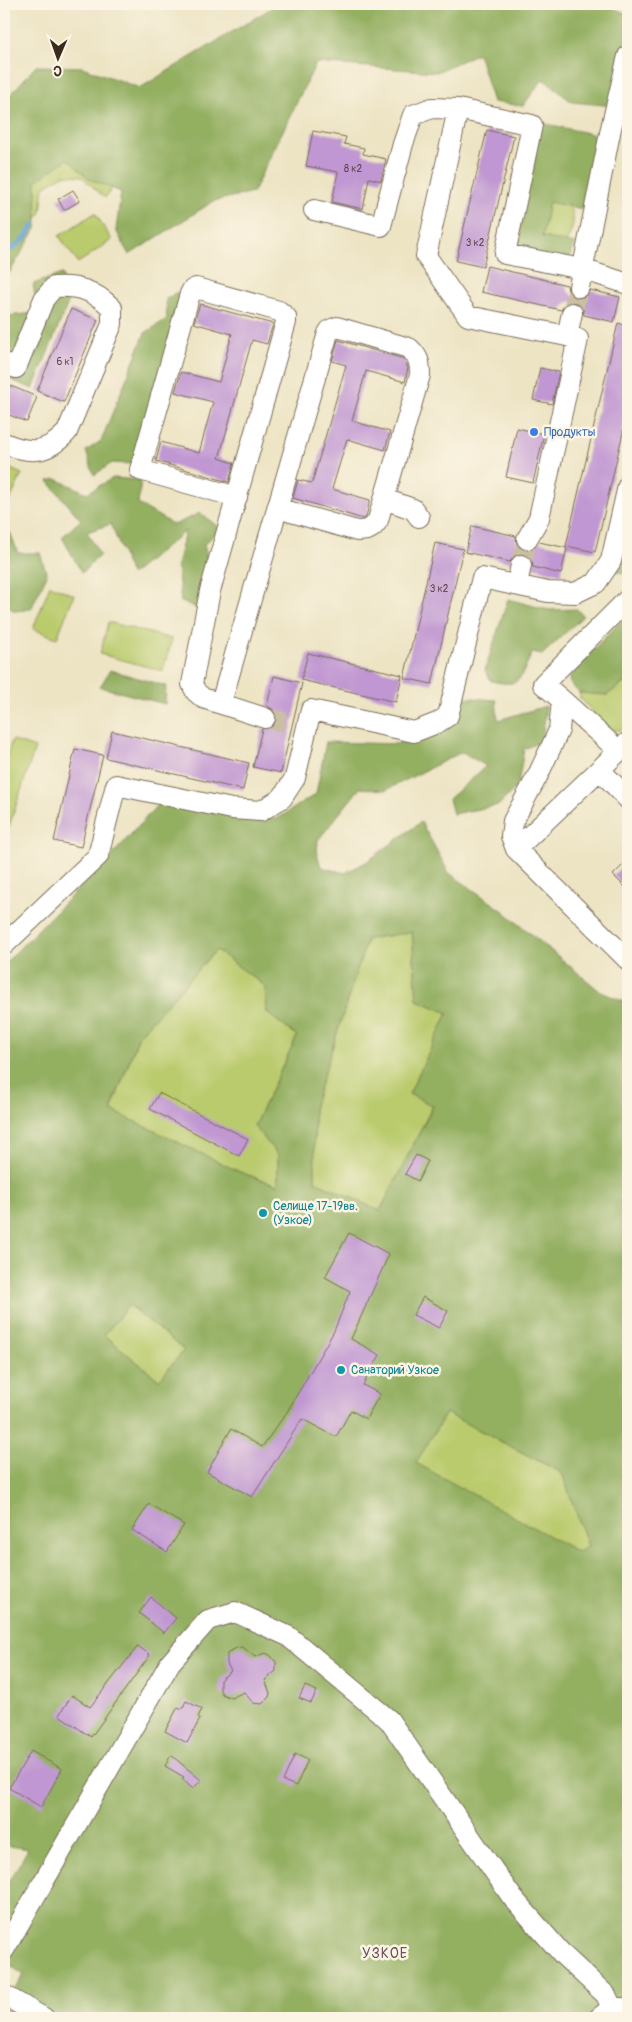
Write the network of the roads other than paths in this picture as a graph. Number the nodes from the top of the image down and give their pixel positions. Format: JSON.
{"nodes":[{"id":1,"x":628,"y":56,"type":"edge"},
{"id":2,"x":458,"y":109,"type":"junction"},
{"id":3,"x":314,"y":210,"type":"dead end"},
{"id":4,"x":580,"y":278,"type":"junction"},
{"id":5,"x":628,"y":284,"type":"edge"},
{"id":6,"x":572,"y":313,"type":"tunnel mouth"},
{"id":7,"x":568,"y":336,"type":"junction"},
{"id":8,"x":4,"y":363,"type":"edge"},
{"id":9,"x":4,"y":443,"type":"edge"},
{"id":10,"x":628,"y":486,"type":"edge"},
{"id":11,"x":237,"y":497,"type":"junction"},
{"id":12,"x":384,"y":499,"type":"junction"},
{"id":13,"x":277,"y":508,"type":"junction"},
{"id":14,"x":419,"y":517,"type":"dead end"},
{"id":15,"x":527,"y":539,"type":"tunnel mouth"},
{"id":16,"x":521,"y":565,"type":"tunnel mouth"},
{"id":17,"x":517,"y":585,"type":"junction"},
{"id":18,"x":628,"y":599,"type":"edge"},
{"id":19,"x":562,"y":700,"type":"junction"},
{"id":20,"x":221,"y":704,"type":"junction"},
{"id":21,"x":265,"y":718,"type":"tunnel mouth"},
{"id":22,"x":624,"y":747,"type":"edge"},
{"id":23,"x":600,"y":770,"type":"junction"},
{"id":24,"x":628,"y":800,"type":"edge"},
{"id":25,"x":516,"y":849,"type":"junction"},
{"id":26,"x":4,"y":946,"type":"edge"},
{"id":27,"x":628,"y":960,"type":"edge"},
{"id":28,"x":4,"y":1950,"type":"edge"},
{"id":29,"x":4,"y":1995,"type":"edge"},
{"id":30,"x":613,"y":2012,"type":"edge"},
{"id":31,"x":44,"y":2018,"type":"edge"}],
"edges":[{"from":1,"to":4,"type":"street"},
{"from":2,"to":3,"type":"street"},
{"from":2,"to":4,"type":"street"},
{"from":2,"to":7,"type":"street"},
{"from":4,"to":5,"type":"street"},
{"from":6,"to":7,"type":"street"},
{"from":7,"to":15,"type":"street"},
{"from":8,"to":9,"type":"street"},
{"from":10,"to":17,"type":"street"},
{"from":11,"to":11,"type":"street"},
{"from":11,"to":20,"type":"street"},
{"from":12,"to":13,"type":"street"},
{"from":12,"to":13,"type":"street"},
{"from":12,"to":14,"type":"street"},
{"from":13,"to":20,"type":"street"},
{"from":16,"to":17,"type":"street"},
{"from":17,"to":26,"type":"street"},
{"from":18,"to":19,"type":"street"},
{"from":19,"to":22,"type":"street"},
{"from":19,"to":25,"type":"street"},
{"from":20,"to":21,"type":"street"},
{"from":22,"to":23,"type":"street"},
{"from":23,"to":24,"type":"street"},
{"from":23,"to":25,"type":"street"},
{"from":25,"to":27,"type":"street"},
{"from":28,"to":30,"type":"street"},
{"from":29,"to":31,"type":"street"}]}
